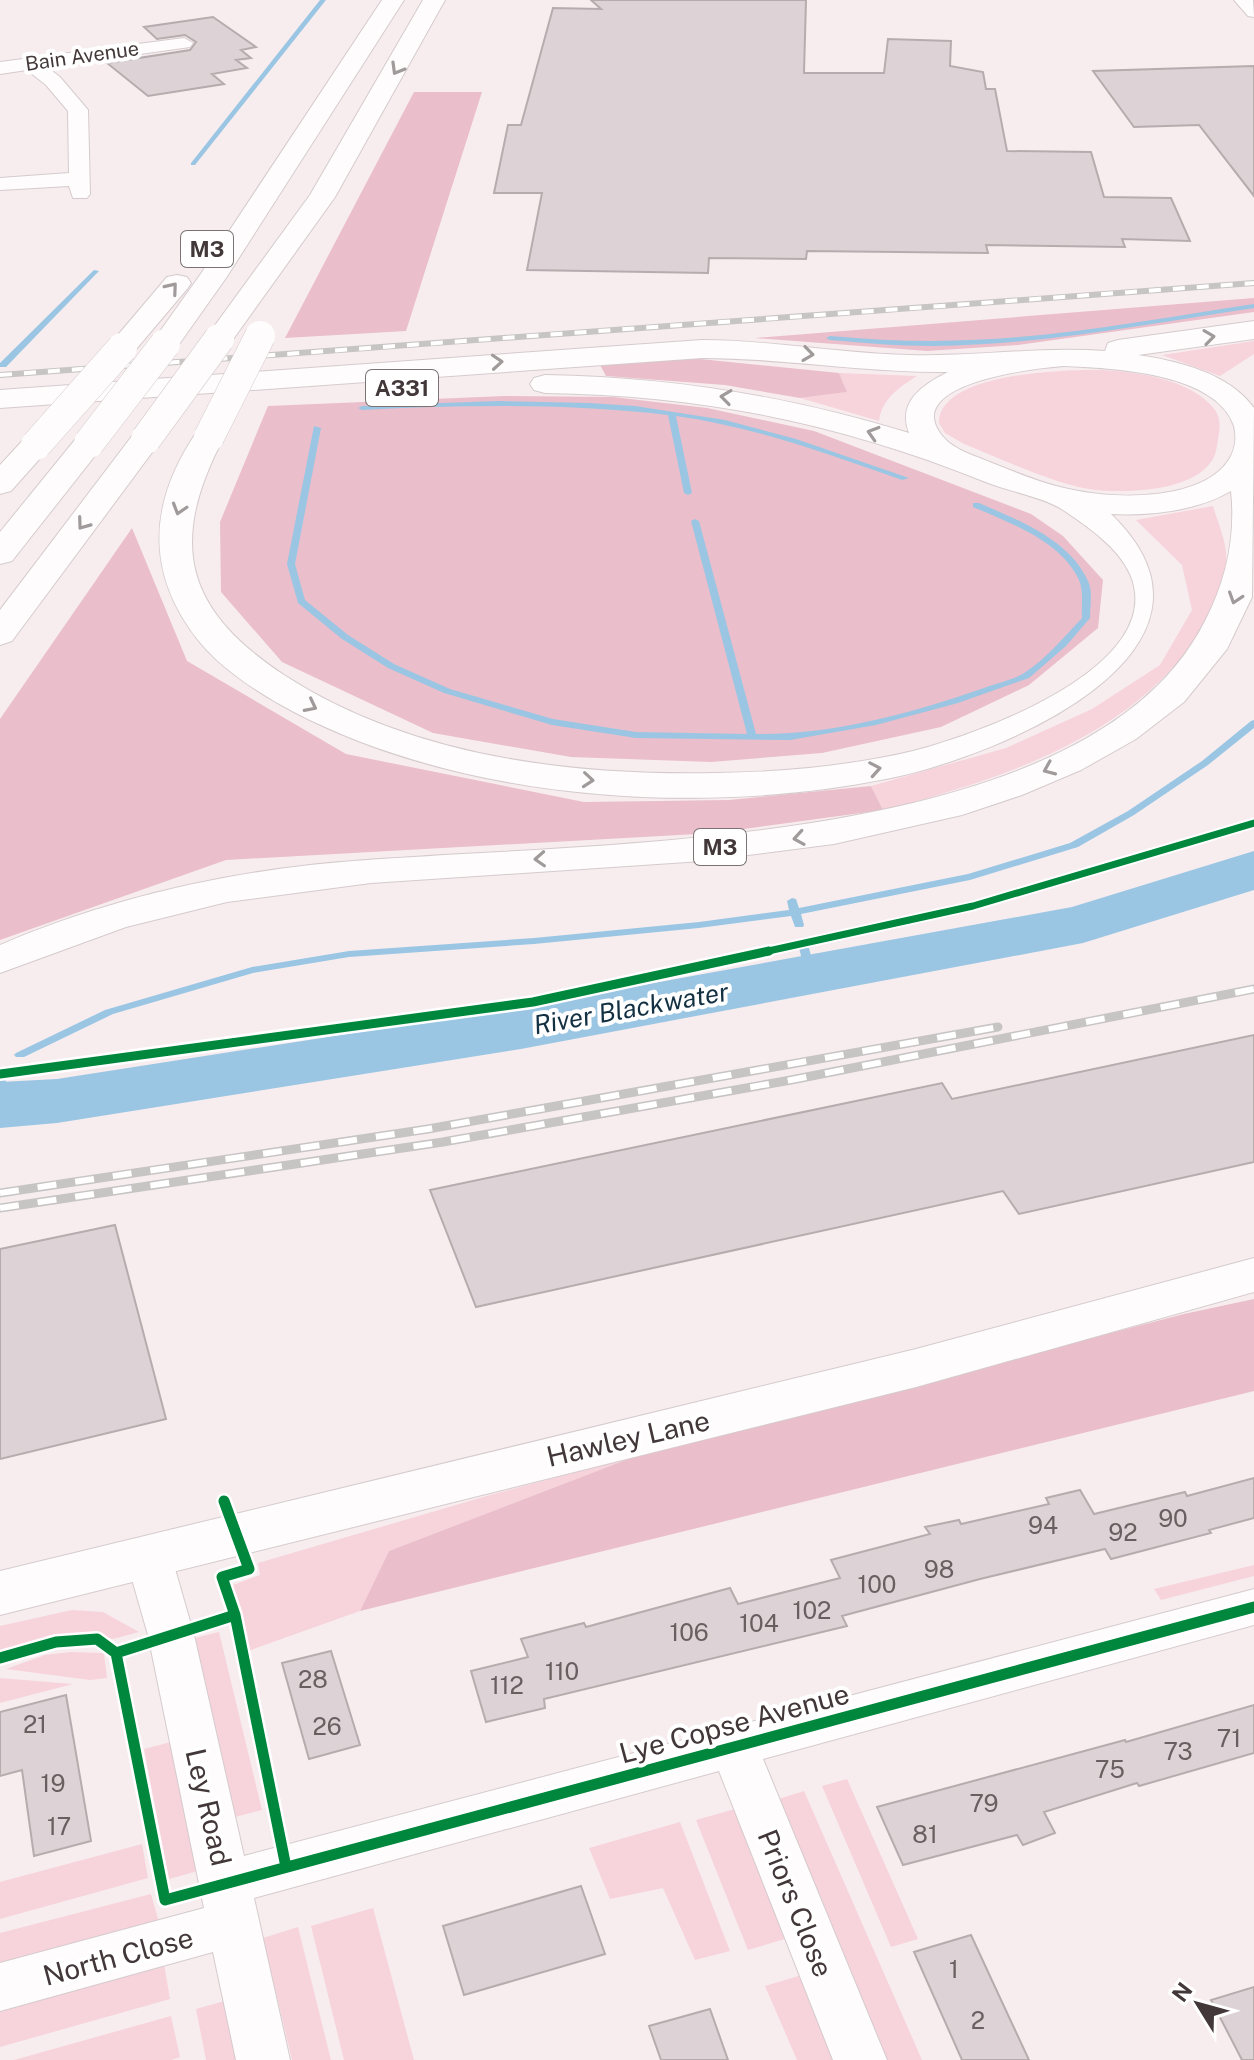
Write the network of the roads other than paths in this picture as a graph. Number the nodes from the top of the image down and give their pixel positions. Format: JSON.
{"nodes":[{"id":1,"x":393,"y":0,"type":"edge"},
{"id":2,"x":434,"y":0,"type":"edge"},
{"id":3,"x":1243,"y":0,"type":"edge"},
{"id":4,"x":1254,"y":12,"type":"edge"},
{"id":5,"x":202,"y":30,"type":"dead end"},
{"id":6,"x":30,"y":63,"type":"junction"},
{"id":7,"x":0,"y":68,"type":"edge"},
{"id":8,"x":294,"y":153,"type":"junction"},
{"id":9,"x":0,"y":184,"type":"edge"},
{"id":10,"x":322,"y":197,"type":"junction"},
{"id":11,"x":1254,"y":330,"type":"edge"},
{"id":12,"x":1064,"y":357,"type":"junction"},
{"id":13,"x":1004,"y":363,"type":"junction"},
{"id":14,"x":1254,"y":379,"type":"edge"},
{"id":15,"x":0,"y":399,"type":"edge"},
{"id":16,"x":1246,"y":415,"type":"edge"},
{"id":17,"x":0,"y":417,"type":"edge"},
{"id":18,"x":943,"y":454,"type":"junction"},
{"id":19,"x":1247,"y":464,"type":"edge"},
{"id":20,"x":0,"y":484,"type":"edge"},
{"id":21,"x":1068,"y":499,"type":"junction"},
{"id":22,"x":0,"y":554,"type":"edge"},
{"id":23,"x":0,"y":634,"type":"edge"},
{"id":24,"x":0,"y":960,"type":"edge"},
{"id":25,"x":1254,"y":1275,"type":"edge"},
{"id":26,"x":148,"y":1555,"type":"junction"},
{"id":27,"x":0,"y":1593,"type":"edge"},
{"id":28,"x":1254,"y":1607,"type":"edge"},
{"id":29,"x":733,"y":1746,"type":"junction"},
{"id":30,"x":231,"y":1903,"type":"junction"},
{"id":31,"x":0,"y":1987,"type":"edge"},
{"id":32,"x":263,"y":2060,"type":"edge"},
{"id":33,"x":860,"y":2060,"type":"edge"}],
"edges":[{"from":1,"to":8,"type":"main road","number":"M3"},
{"from":2,"to":10,"type":"main road","number":"M3","one_way":true},
{"from":3,"to":4,"type":"street"},
{"from":5,"to":6,"type":"street","name":"Bain Avenue"},
{"from":6,"to":7,"type":"street","name":"Bain Avenue"},
{"from":6,"to":9,"type":"street"},
{"from":20,"to":8,"type":"main road","number":"M3","one_way":true,"bridge":true},
{"from":8,"to":22,"type":"main road","number":"M3","bridge":true},
{"from":10,"to":21,"type":"main road","number":"M3","one_way":true,"bridge":true},
{"from":10,"to":23,"type":"main road","number":"M3","one_way":true,"bridge":true},
{"from":12,"to":11,"type":"main road","one_way":true},
{"from":12,"to":13,"type":"main road"},
{"from":12,"to":16,"type":"main road"},
{"from":15,"to":13,"type":"main road","number":"A331","one_way":true},
{"from":13,"to":18,"type":"main road"},
{"from":14,"to":16,"type":"main road"},
{"from":16,"to":19,"type":"main road"},
{"from":18,"to":17,"type":"main road","number":"A331","one_way":true},
{"from":18,"to":21,"type":"main road"},
{"from":19,"to":21,"type":"main road"},
{"from":19,"to":24,"type":"main road","number":"M3","one_way":true},
{"from":25,"to":26,"type":"main road","name":"Hawley Lane"},
{"from":26,"to":27,"type":"main road","name":"Hawley Lane"},
{"from":26,"to":30,"type":"street","name":"Ley Road"},
{"from":28,"to":29,"type":"street","name":"Lye Copse Avenue"},
{"from":29,"to":30,"type":"street","name":"Lye Copse Avenue"},
{"from":29,"to":33,"type":"street","name":"Priors Close"},
{"from":30,"to":31,"type":"street","name":"North Close"},
{"from":30,"to":32,"type":"street","name":"Ley Road"}]}
